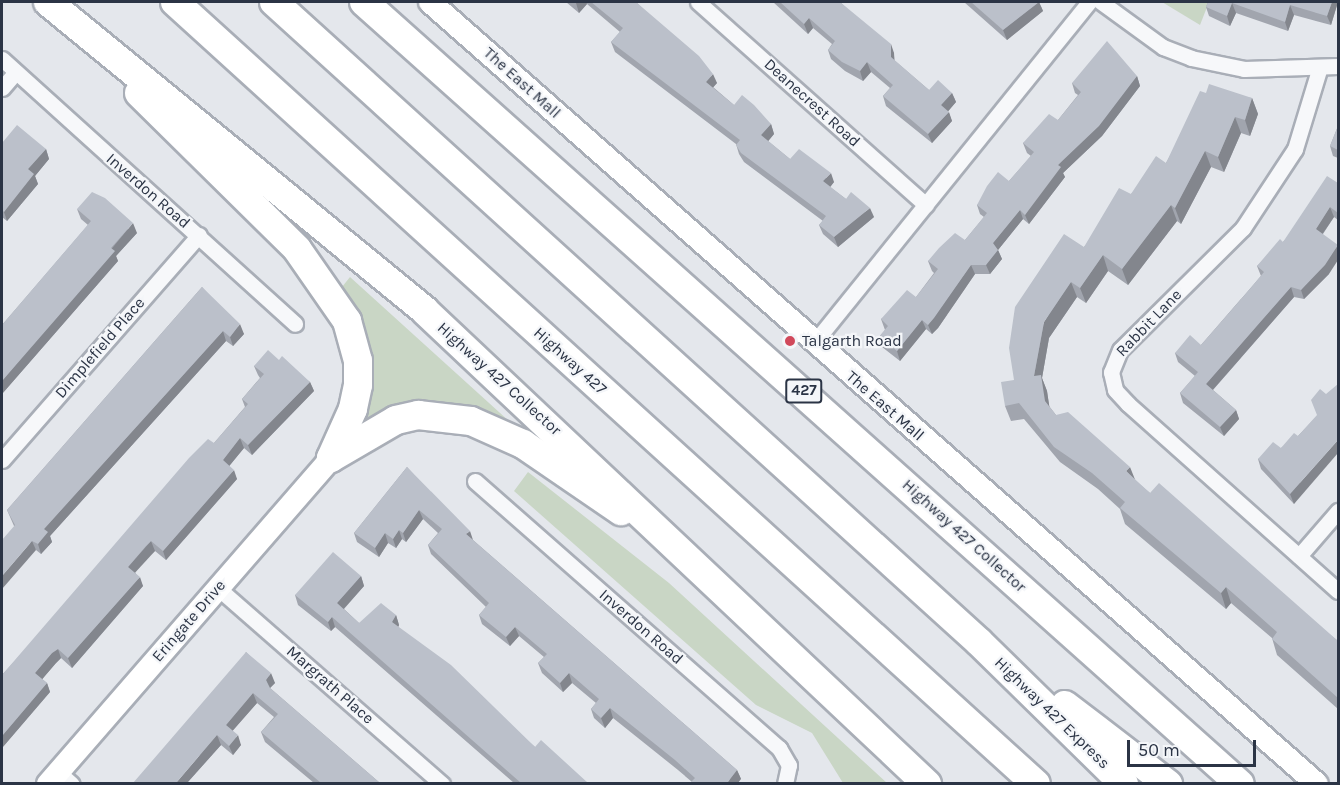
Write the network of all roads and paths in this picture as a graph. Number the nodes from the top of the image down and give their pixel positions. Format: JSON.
{"nodes":[{"id":1,"x":46,"y":2,"type":"edge"},
{"id":2,"x":175,"y":2,"type":"edge"},
{"id":3,"x":274,"y":2,"type":"edge"},
{"id":4,"x":364,"y":2,"type":"edge"},
{"id":5,"x":430,"y":2,"type":"edge"},
{"id":6,"x":698,"y":2,"type":"edge"},
{"id":7,"x":1089,"y":2,"type":"edge"},
{"id":8,"x":1101,"y":2,"type":"edge"},
{"id":9,"x":2,"y":59,"type":"edge"},
{"id":10,"x":1338,"y":66,"type":"edge"},
{"id":11,"x":1319,"y":69,"type":"junction"},
{"id":12,"x":16,"y":72,"type":"junction"},
{"id":13,"x":2,"y":88,"type":"edge"},
{"id":14,"x":926,"y":205,"type":"junction"},
{"id":15,"x":199,"y":235,"type":"junction"},
{"id":16,"x":295,"y":324,"type":"dead end"},
{"id":17,"x":813,"y":344,"type":"junction"},
{"id":18,"x":331,"y":459,"type":"junction"},
{"id":19,"x":2,"y":460,"type":"edge"},
{"id":20,"x":475,"y":481,"type":"dead end"},
{"id":21,"x":1338,"y":511,"type":"edge"},
{"id":22,"x":1299,"y":556,"type":"junction"},
{"id":23,"x":218,"y":588,"type":"junction"},
{"id":24,"x":1338,"y":591,"type":"edge"},
{"id":25,"x":762,"y":624,"type":"junction"},
{"id":26,"x":979,"y":642,"type":"junction"},
{"id":27,"x":965,"y":721,"type":"junction"},
{"id":28,"x":59,"y":780,"type":"edge"},
{"id":29,"x":442,"y":783,"type":"edge"},
{"id":30,"x":785,"y":783,"type":"edge"},
{"id":31,"x":927,"y":783,"type":"edge"},
{"id":32,"x":1020,"y":783,"type":"edge"},
{"id":33,"x":1036,"y":783,"type":"edge"},
{"id":34,"x":1125,"y":783,"type":"edge"},
{"id":35,"x":1168,"y":783,"type":"edge"},
{"id":36,"x":1240,"y":783,"type":"edge"},
{"id":37,"x":1317,"y":783,"type":"edge"}],
"edges":[{"from":1,"to":18,"type":"highway"},
{"from":1,"to":25,"type":"highway","name":"Highway 427 Collector"},
{"from":2,"to":27,"type":"highway","name":"Highway 427"},
{"from":3,"to":26,"type":"highway"},
{"from":4,"to":36,"type":"highway","name":"Highway 427 Collector","number":"427"},
{"from":5,"to":17,"type":"main road","name":"The East Mall"},
{"from":6,"to":14,"type":"street","name":"Deanecrest Road"},
{"from":7,"to":14,"type":"street"},
{"from":8,"to":11,"type":"street"},
{"from":9,"to":12,"type":"street","name":"Inverdon Road"},
{"from":10,"to":11,"type":"street"},
{"from":11,"to":22,"type":"street","name":"Rabbit Lane"},
{"from":12,"to":13,"type":"street"},
{"from":12,"to":15,"type":"street","name":"Inverdon Road"},
{"from":14,"to":17,"type":"street"},
{"from":15,"to":16,"type":"street","name":"Inverdon Road"},
{"from":15,"to":19,"type":"street","name":"Dimplefield Place"},
{"from":17,"to":37,"type":"main road","name":"The East Mall"},
{"from":18,"to":23,"type":"main road","name":"Eringate Drive"},
{"from":18,"to":25,"type":"highway"},
{"from":20,"to":30,"type":"street","name":"Inverdon Road"},
{"from":21,"to":22,"type":"street"},
{"from":22,"to":24,"type":"street","name":"Rabbit Lane"},
{"from":23,"to":28,"type":"main road","name":"Eringate Drive"},
{"from":23,"to":29,"type":"street","name":"Margrath Place"},
{"from":25,"to":31,"type":"highway","name":"Highway 427 Collector"},
{"from":26,"to":34,"type":"highway","name":"Highway 427 Express"},
{"from":26,"to":35,"type":"highway"},
{"from":27,"to":32,"type":"highway"},
{"from":27,"to":33,"type":"highway"}]}
